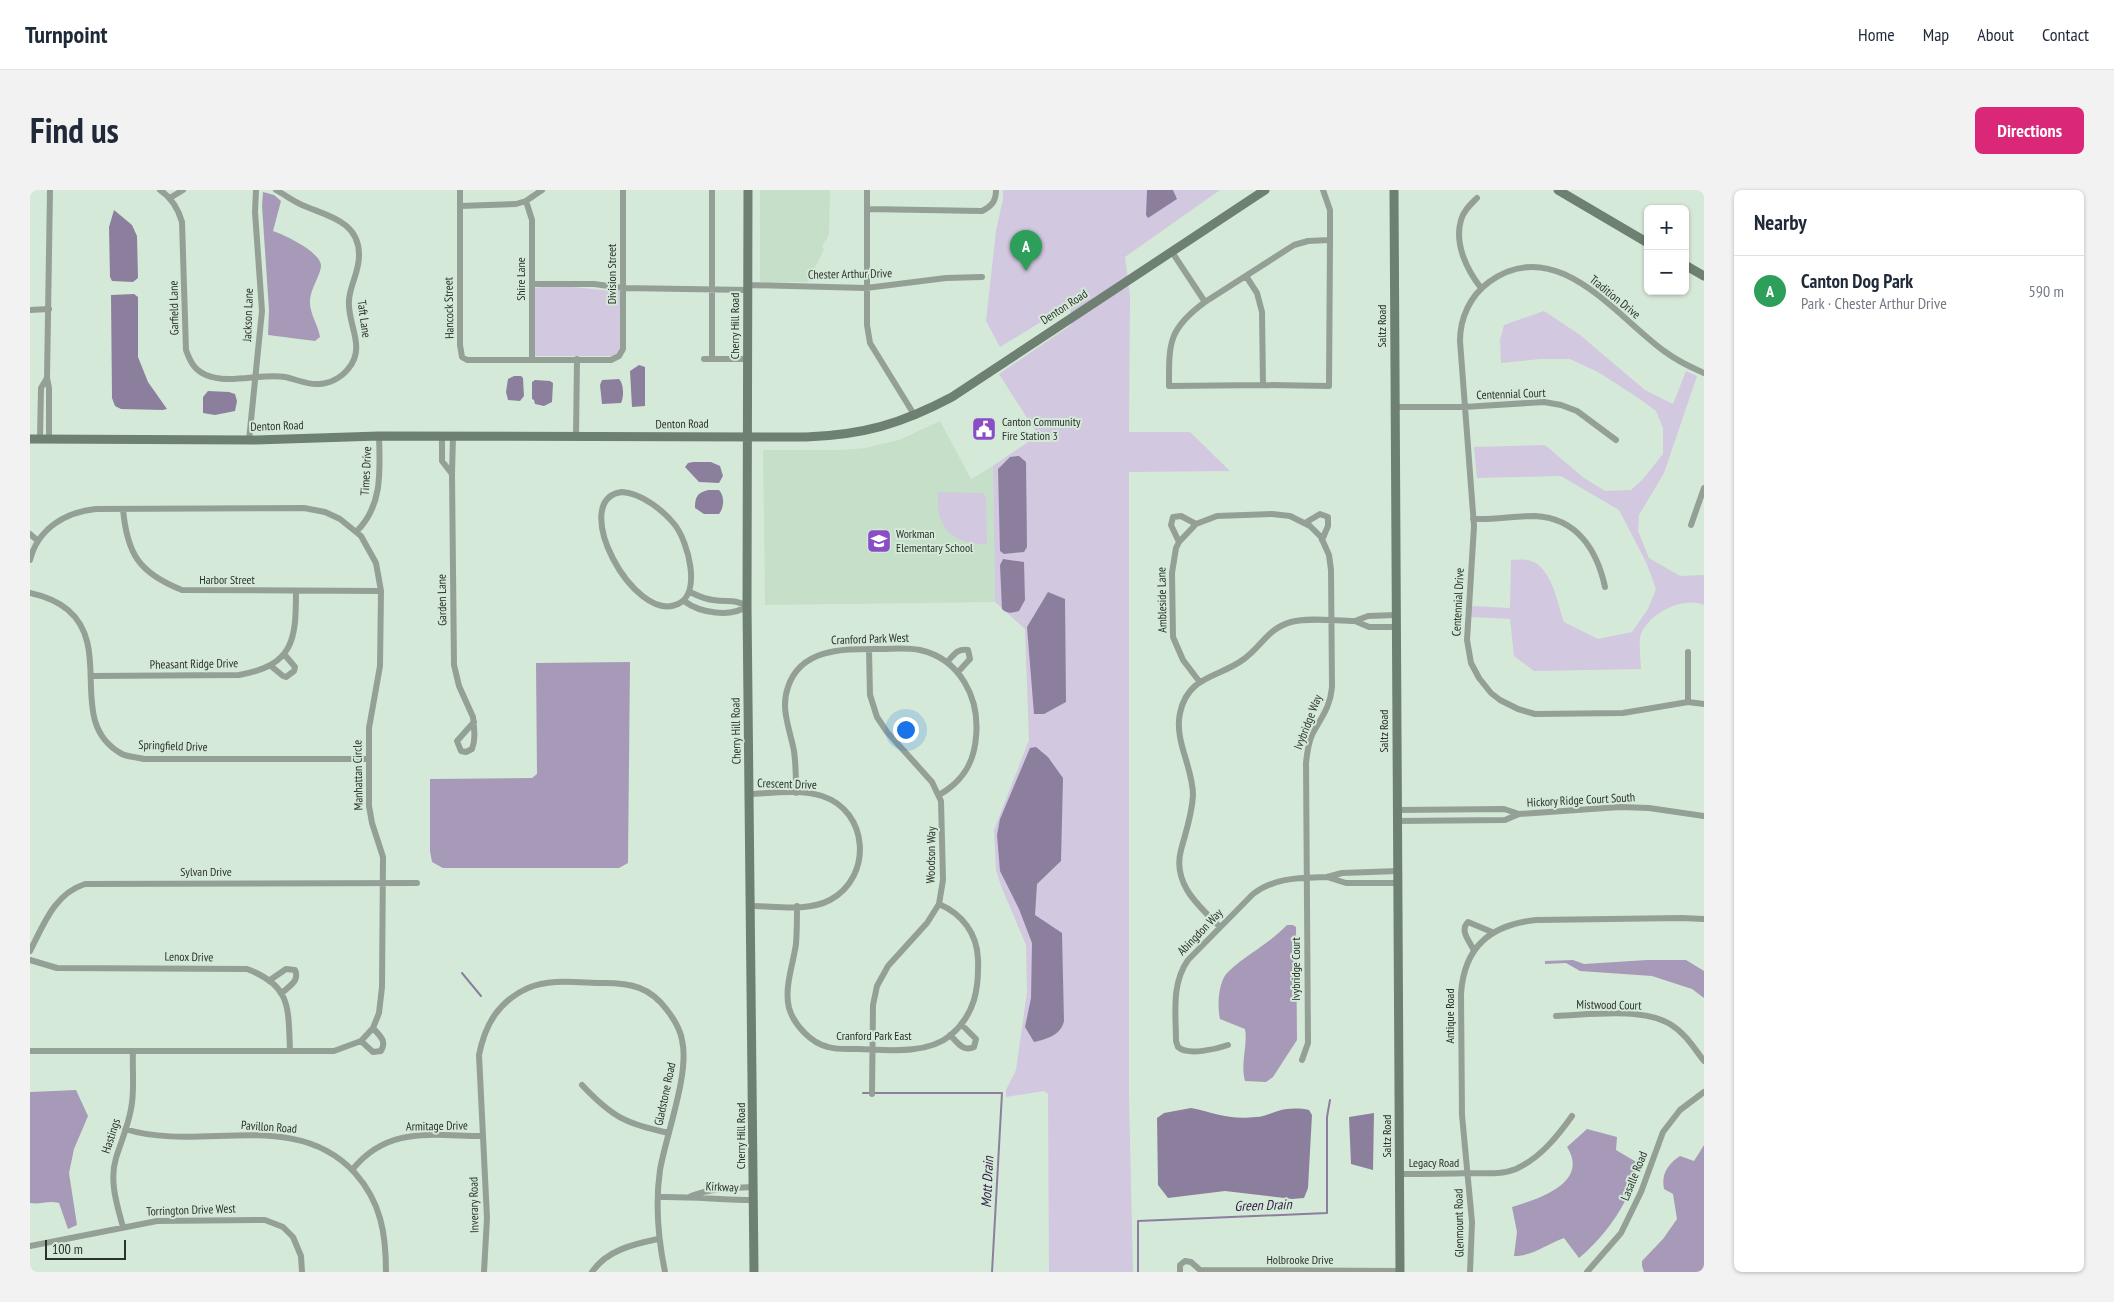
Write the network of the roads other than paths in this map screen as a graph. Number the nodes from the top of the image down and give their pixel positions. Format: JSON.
{"nodes":[{"id":1,"x":50,"y":190,"type":"edge"},
{"id":2,"x":160,"y":190,"type":"edge"},
{"id":3,"x":183,"y":190,"type":"edge"},
{"id":4,"x":256,"y":190,"type":"edge"},
{"id":5,"x":276,"y":190,"type":"edge"},
{"id":6,"x":460,"y":190,"type":"edge"},
{"id":7,"x":542,"y":190,"type":"edge"},
{"id":8,"x":623,"y":190,"type":"edge"},
{"id":9,"x":712,"y":190,"type":"edge"},
{"id":10,"x":748,"y":190,"type":"edge"},
{"id":11,"x":868,"y":190,"type":"edge"},
{"id":12,"x":996,"y":190,"type":"edge"},
{"id":13,"x":1266,"y":190,"type":"edge"},
{"id":14,"x":1323,"y":190,"type":"edge"},
{"id":15,"x":1394,"y":190,"type":"edge"},
{"id":16,"x":1558,"y":190,"type":"edge"},
{"id":17,"x":170,"y":198,"type":"junction"},
{"id":18,"x":1477,"y":198,"type":"dead end"},
{"id":19,"x":526,"y":201,"type":"junction"},
{"id":20,"x":460,"y":206,"type":"junction"},
{"id":21,"x":867,"y":209,"type":"junction"},
{"id":22,"x":1330,"y":240,"type":"junction"},
{"id":23,"x":1644,"y":241,"type":"edge"},
{"id":24,"x":1172,"y":252,"type":"junction"},
{"id":25,"x":1689,"y":267,"type":"edge"},
{"id":26,"x":1246,"y":276,"type":"junction"},
{"id":27,"x":1704,"y":276,"type":"edge"},
{"id":28,"x":982,"y":277,"type":"dead end"},
{"id":29,"x":532,"y":284,"type":"junction"},
{"id":30,"x":748,"y":287,"type":"junction"},
{"id":31,"x":623,"y":288,"type":"junction"},
{"id":32,"x":712,"y":288,"type":"junction"},
{"id":33,"x":866,"y":288,"type":"junction"},
{"id":34,"x":1481,"y":288,"type":"junction"},
{"id":35,"x":1205,"y":302,"type":"junction"},
{"id":36,"x":30,"y":310,"type":"edge"},
{"id":37,"x":49,"y":310,"type":"junction"},
{"id":38,"x":619,"y":356,"type":"joint"},
{"id":39,"x":532,"y":358,"type":"junction"},
{"id":40,"x":704,"y":358,"type":"dead end"},
{"id":41,"x":712,"y":358,"type":"junction"},
{"id":42,"x":577,"y":359,"type":"junction"},
{"id":43,"x":748,"y":359,"type":"junction"},
{"id":44,"x":1704,"y":373,"type":"edge"},
{"id":45,"x":255,"y":378,"type":"junction"},
{"id":46,"x":1263,"y":386,"type":"junction"},
{"id":47,"x":1395,"y":407,"type":"junction"},
{"id":48,"x":1464,"y":407,"type":"junction"},
{"id":49,"x":915,"y":416,"type":"junction"},
{"id":50,"x":378,"y":436,"type":"junction"},
{"id":51,"x":442,"y":436,"type":"junction"},
{"id":52,"x":454,"y":436,"type":"junction"},
{"id":53,"x":747,"y":436,"type":"junction"},
{"id":54,"x":576,"y":437,"type":"junction"},
{"id":55,"x":30,"y":439,"type":"edge"},
{"id":56,"x":44,"y":439,"type":"junction"},
{"id":57,"x":249,"y":440,"type":"junction"},
{"id":58,"x":1616,"y":440,"type":"dead end"},
{"id":59,"x":452,"y":474,"type":"junction"},
{"id":60,"x":1704,"y":488,"type":"edge"},
{"id":61,"x":123,"y":509,"type":"junction"},
{"id":62,"x":1473,"y":519,"type":"junction"},
{"id":63,"x":1305,"y":523,"type":"junction"},
{"id":64,"x":1196,"y":524,"type":"junction"},
{"id":65,"x":1691,"y":525,"type":"dead end"},
{"id":66,"x":356,"y":531,"type":"junction"},
{"id":67,"x":30,"y":534,"type":"edge"},
{"id":68,"x":37,"y":540,"type":"junction"},
{"id":69,"x":1322,"y":540,"type":"junction"},
{"id":70,"x":1179,"y":542,"type":"junction"},
{"id":71,"x":30,"y":560,"type":"edge"},
{"id":72,"x":1605,"y":587,"type":"dead end"},
{"id":73,"x":296,"y":591,"type":"junction"},
{"id":74,"x":381,"y":591,"type":"junction"},
{"id":75,"x":690,"y":592,"type":"junction"},
{"id":76,"x":30,"y":593,"type":"edge"},
{"id":77,"x":684,"y":601,"type":"junction"},
{"id":78,"x":747,"y":606,"type":"junction"},
{"id":79,"x":1396,"y":615,"type":"junction"},
{"id":80,"x":1331,"y":620,"type":"junction"},
{"id":81,"x":1355,"y":621,"type":"junction"},
{"id":82,"x":1396,"y":627,"type":"junction"},
{"id":83,"x":869,"y":649,"type":"junction"},
{"id":84,"x":1688,"y":652,"type":"dead end"},
{"id":85,"x":284,"y":654,"type":"junction"},
{"id":86,"x":947,"y":662,"type":"junction"},
{"id":87,"x":271,"y":666,"type":"junction"},
{"id":88,"x":958,"y":672,"type":"junction"},
{"id":89,"x":92,"y":676,"type":"junction"},
{"id":90,"x":1199,"y":681,"type":"junction"},
{"id":91,"x":1688,"y":702,"type":"junction"},
{"id":92,"x":1704,"y":704,"type":"edge"},
{"id":93,"x":474,"y":722,"type":"dead end"},
{"id":94,"x":369,"y":759,"type":"junction"},
{"id":95,"x":796,"y":793,"type":"junction"},
{"id":96,"x":750,"y":794,"type":"junction"},
{"id":97,"x":939,"y":795,"type":"junction"},
{"id":98,"x":1477,"y":809,"type":"junction"},
{"id":99,"x":1397,"y":810,"type":"junction"},
{"id":100,"x":1519,"y":814,"type":"junction"},
{"id":101,"x":1704,"y":816,"type":"edge"},
{"id":102,"x":1477,"y":820,"type":"junction"},
{"id":103,"x":1397,"y":821,"type":"junction"},
{"id":104,"x":1398,"y":871,"type":"junction"},
{"id":105,"x":1328,"y":877,"type":"junction"},
{"id":106,"x":1307,"y":878,"type":"junction"},
{"id":107,"x":1398,"y":882,"type":"junction"},
{"id":108,"x":382,"y":883,"type":"junction"},
{"id":109,"x":417,"y":883,"type":"dead end"},
{"id":110,"x":939,"y":904,"type":"junction"},
{"id":111,"x":751,"y":906,"type":"junction"},
{"id":112,"x":797,"y":906,"type":"junction"},
{"id":113,"x":1704,"y":920,"type":"edge"},
{"id":114,"x":1220,"y":927,"type":"junction"},
{"id":115,"x":1492,"y":932,"type":"junction"},
{"id":116,"x":30,"y":951,"type":"edge"},
{"id":117,"x":1474,"y":951,"type":"junction"},
{"id":118,"x":30,"y":960,"type":"edge"},
{"id":119,"x":270,"y":980,"type":"junction"},
{"id":120,"x":282,"y":993,"type":"junction"},
{"id":121,"x":1556,"y":1016,"type":"dead end"},
{"id":122,"x":961,"y":1024,"type":"junction"},
{"id":123,"x":486,"y":1027,"type":"joint"},
{"id":124,"x":373,"y":1028,"type":"junction"},
{"id":125,"x":950,"y":1035,"type":"junction"},
{"id":126,"x":361,"y":1041,"type":"junction"},
{"id":127,"x":1228,"y":1045,"type":"dead end"},
{"id":128,"x":872,"y":1049,"type":"junction"},
{"id":129,"x":290,"y":1050,"type":"junction"},
{"id":130,"x":30,"y":1051,"type":"edge"},
{"id":131,"x":132,"y":1051,"type":"junction"},
{"id":132,"x":1302,"y":1060,"type":"dead end"},
{"id":133,"x":1704,"y":1061,"type":"edge"},
{"id":134,"x":582,"y":1085,"type":"dead end"},
{"id":135,"x":1704,"y":1092,"type":"edge"},
{"id":136,"x":872,"y":1094,"type":"dead end"},
{"id":137,"x":1572,"y":1116,"type":"dead end"},
{"id":138,"x":125,"y":1129,"type":"junction"},
{"id":139,"x":669,"y":1133,"type":"junction"},
{"id":140,"x":483,"y":1136,"type":"junction"},
{"id":141,"x":352,"y":1170,"type":"junction"},
{"id":142,"x":1468,"y":1173,"type":"junction"},
{"id":143,"x":1399,"y":1174,"type":"junction"},
{"id":144,"x":754,"y":1187,"type":"junction"},
{"id":145,"x":689,"y":1196,"type":"junction"},
{"id":146,"x":658,"y":1197,"type":"junction"},
{"id":147,"x":754,"y":1200,"type":"junction"},
{"id":148,"x":123,"y":1227,"type":"junction"},
{"id":149,"x":658,"y":1239,"type":"junction"},
{"id":150,"x":30,"y":1246,"type":"edge"},
{"id":151,"x":1198,"y":1271,"type":"edge"},
{"id":152,"x":1290,"y":1271,"type":"edge"},
{"id":153,"x":1400,"y":1271,"type":"edge"},
{"id":154,"x":1591,"y":1271,"type":"edge"},
{"id":155,"x":302,"y":1272,"type":"edge"},
{"id":156,"x":386,"y":1272,"type":"edge"},
{"id":157,"x":484,"y":1272,"type":"edge"},
{"id":158,"x":592,"y":1272,"type":"edge"},
{"id":159,"x":665,"y":1272,"type":"edge"},
{"id":160,"x":754,"y":1272,"type":"edge"},
{"id":161,"x":1180,"y":1272,"type":"edge"},
{"id":162,"x":1470,"y":1272,"type":"edge"}],
"edges":[{"from":1,"to":37,"type":"street"},
{"from":2,"to":17,"type":"street","name":"Garfield Lane"},
{"from":3,"to":17,"type":"street"},
{"from":4,"to":45,"type":"street","name":"Jackson Lane"},
{"from":5,"to":45,"type":"street","name":"Taft Lane"},
{"from":6,"to":20,"type":"street","name":"Hancock Street"},
{"from":7,"to":19,"type":"street"},
{"from":8,"to":31,"type":"street","name":"Division Street"},
{"from":9,"to":32,"type":"street"},
{"from":10,"to":30,"type":"street","name":"Cherry Hill Road"},
{"from":11,"to":21,"type":"street"},
{"from":12,"to":21,"type":"street"},
{"from":13,"to":24,"type":"street","name":"Denton Road"},
{"from":14,"to":22,"type":"street"},
{"from":15,"to":47,"type":"street","name":"Saltz Road"},
{"from":16,"to":23,"type":"street"},
{"from":17,"to":45,"type":"street","name":"Garfield Lane"},
{"from":18,"to":34,"type":"street"},
{"from":19,"to":20,"type":"street"},
{"from":19,"to":29,"type":"street","name":"Shire Lane"},
{"from":20,"to":39,"type":"street","name":"Hancock Street"},
{"from":21,"to":33,"type":"street"},
{"from":22,"to":26,"type":"street"},
{"from":22,"to":46,"type":"street"},
{"from":24,"to":35,"type":"street"},
{"from":24,"to":49,"type":"street","name":"Denton Road"},
{"from":25,"to":27,"type":"street"},
{"from":26,"to":35,"type":"street"},
{"from":26,"to":46,"type":"street"},
{"from":28,"to":33,"type":"street","name":"Chester Arthur Drive"},
{"from":29,"to":31,"type":"street","name":"Chester Arthur Drive"},
{"from":29,"to":39,"type":"street","name":"Shire Lane"},
{"from":30,"to":32,"type":"street","name":"Chester Arthur Drive"},
{"from":30,"to":33,"type":"street","name":"Chester Arthur Drive"},
{"from":30,"to":43,"type":"street","name":"Cherry Hill Road"},
{"from":31,"to":32,"type":"street","name":"Chester Arthur Drive"},
{"from":31,"to":38,"type":"street","name":"Division Street"},
{"from":32,"to":41,"type":"street"},
{"from":33,"to":49,"type":"street"},
{"from":34,"to":44,"type":"street","name":"Tradition Drive"},
{"from":34,"to":48,"type":"street","name":"Tradition Drive"},
{"from":35,"to":46,"type":"street"},
{"from":36,"to":37,"type":"street"},
{"from":37,"to":56,"type":"street"},
{"from":38,"to":42,"type":"street","name":"Hancock Street"},
{"from":39,"to":42,"type":"street","name":"Hancock Street"},
{"from":40,"to":41,"type":"street"},
{"from":41,"to":43,"type":"street"},
{"from":42,"to":54,"type":"street"},
{"from":43,"to":53,"type":"street","name":"Cherry Hill Road"},
{"from":45,"to":57,"type":"street","name":"Jackson Lane"},
{"from":47,"to":48,"type":"street","name":"Centennial Court"},
{"from":47,"to":79,"type":"street","name":"Saltz Road"},
{"from":48,"to":58,"type":"street","name":"Centennial Court"},
{"from":48,"to":62,"type":"street","name":"Centennial Drive"},
{"from":49,"to":53,"type":"street","name":"Denton Road"},
{"from":50,"to":51,"type":"street","name":"Denton Road"},
{"from":50,"to":57,"type":"street","name":"Denton Road"},
{"from":50,"to":66,"type":"street","name":"Times Drive"},
{"from":51,"to":52,"type":"street","name":"Denton Road"},
{"from":51,"to":59,"type":"street","name":"Garden Lane"},
{"from":52,"to":54,"type":"street","name":"Denton Road"},
{"from":52,"to":59,"type":"street","name":"Garden Lane"},
{"from":53,"to":54,"type":"street","name":"Denton Road"},
{"from":53,"to":78,"type":"street","name":"Cherry Hill Road"},
{"from":55,"to":56,"type":"street","name":"Denton Road"},
{"from":56,"to":57,"type":"street","name":"Denton Road"},
{"from":59,"to":93,"type":"street","name":"Garden Lane"},
{"from":60,"to":65,"type":"street"},
{"from":61,"to":66,"type":"street","name":"Manhattan Circle"},
{"from":61,"to":68,"type":"street","name":"Manhattan Circle"},
{"from":61,"to":73,"type":"street","name":"Harbor Street"},
{"from":62,"to":72,"type":"street"},
{"from":62,"to":91,"type":"street","name":"Centennial Drive"},
{"from":63,"to":64,"type":"street"},
{"from":63,"to":69,"type":"street","name":"Ivybridge Way"},
{"from":63,"to":69,"type":"street"},
{"from":64,"to":70,"type":"street"},
{"from":64,"to":70,"type":"street"},
{"from":66,"to":74,"type":"street","name":"Manhattan Circle"},
{"from":67,"to":68,"type":"street"},
{"from":68,"to":71,"type":"street","name":"Manhattan Circle"},
{"from":69,"to":80,"type":"street","name":"Ivybridge Way"},
{"from":70,"to":90,"type":"street","name":"Ambleside Lane"},
{"from":73,"to":74,"type":"street","name":"Harbor Street"},
{"from":73,"to":85,"type":"street","name":"Pheasant Ridge Drive"},
{"from":74,"to":94,"type":"street","name":"Manhattan Circle"},
{"from":75,"to":77,"type":"street"},
{"from":75,"to":77,"type":"street"},
{"from":75,"to":78,"type":"street"},
{"from":76,"to":89,"type":"street","name":"Springfield Drive"},
{"from":77,"to":78,"type":"street"},
{"from":78,"to":96,"type":"street","name":"Cherry Hill Road"},
{"from":79,"to":81,"type":"street"},
{"from":79,"to":82,"type":"street","name":"Saltz Road"},
{"from":80,"to":81,"type":"street"},
{"from":80,"to":90,"type":"street"},
{"from":80,"to":106,"type":"street","name":"Ivybridge Way"},
{"from":81,"to":82,"type":"street"},
{"from":82,"to":99,"type":"street","name":"Saltz Road"},
{"from":83,"to":86,"type":"street","name":"Cranford Park West"},
{"from":83,"to":95,"type":"street","name":"Cranford Park West"},
{"from":83,"to":97,"type":"street","name":"Woodson Way"},
{"from":84,"to":91,"type":"street"},
{"from":85,"to":87,"type":"street","name":"Pheasant Ridge Drive"},
{"from":85,"to":87,"type":"street"},
{"from":86,"to":88,"type":"street","name":"Cranford Park West"},
{"from":86,"to":88,"type":"street"},
{"from":87,"to":89,"type":"street","name":"Pheasant Ridge Drive"},
{"from":88,"to":97,"type":"street","name":"Cranford Park West"},
{"from":89,"to":94,"type":"street","name":"Springfield Drive"},
{"from":90,"to":114,"type":"street"},
{"from":91,"to":92,"type":"street","name":"Centennial Drive"},
{"from":94,"to":108,"type":"street","name":"Manhattan Circle"},
{"from":95,"to":96,"type":"street","name":"Crescent Drive"},
{"from":95,"to":112,"type":"street","name":"Crescent Drive"},
{"from":96,"to":111,"type":"street","name":"Cherry Hill Road"},
{"from":97,"to":110,"type":"street","name":"Woodson Way"},
{"from":98,"to":99,"type":"street","name":"Hickory Ridge Court South"},
{"from":98,"to":100,"type":"street","name":"Hickory Ridge Court South"},
{"from":98,"to":102,"type":"street"},
{"from":99,"to":103,"type":"street","name":"Saltz Road"},
{"from":100,"to":101,"type":"street","name":"Hickory Ridge Court South"},
{"from":100,"to":102,"type":"street","name":"Hickory Ridge Court South"},
{"from":102,"to":103,"type":"street","name":"Hickory Ridge Court South"},
{"from":103,"to":104,"type":"street","name":"Saltz Road"},
{"from":104,"to":105,"type":"street"},
{"from":104,"to":107,"type":"street","name":"Saltz Road"},
{"from":105,"to":106,"type":"street","name":"Abingdon Way"},
{"from":105,"to":107,"type":"street"},
{"from":106,"to":114,"type":"street","name":"Abingdon Way"},
{"from":106,"to":132,"type":"street","name":"Ivybridge Court"},
{"from":107,"to":143,"type":"street","name":"Saltz Road"},
{"from":108,"to":109,"type":"street","name":"Sylvan Drive"},
{"from":108,"to":116,"type":"street","name":"Sylvan Drive"},
{"from":108,"to":124,"type":"street","name":"Manhattan Circle"},
{"from":110,"to":122,"type":"street","name":"Cranford Park East"},
{"from":110,"to":128,"type":"street","name":"Woodson Way"},
{"from":111,"to":112,"type":"street","name":"Crescent Drive"},
{"from":111,"to":144,"type":"street","name":"Cherry Hill Road"},
{"from":112,"to":128,"type":"street","name":"Cranford Park East"},
{"from":113,"to":115,"type":"street","name":"Antique Road"},
{"from":114,"to":127,"type":"street","name":"Abingdon Way"},
{"from":115,"to":117,"type":"street","name":"Antique Road"},
{"from":115,"to":117,"type":"street"},
{"from":117,"to":142,"type":"street","name":"Antique Road"},
{"from":118,"to":119,"type":"street","name":"Lenox Drive"},
{"from":119,"to":120,"type":"street","name":"Lenox Drive"},
{"from":119,"to":120,"type":"street"},
{"from":120,"to":129,"type":"street","name":"Lenox Drive"},
{"from":121,"to":133,"type":"street","name":"Mistwood Court"},
{"from":122,"to":125,"type":"street","name":"Cranford Park East"},
{"from":122,"to":125,"type":"street"},
{"from":123,"to":139,"type":"street","name":"Gladstone Road"},
{"from":123,"to":140,"type":"street","name":"Armitage Drive"},
{"from":124,"to":126,"type":"street","name":"Manhattan Circle"},
{"from":124,"to":126,"type":"street"},
{"from":125,"to":128,"type":"street","name":"Cranford Park East"},
{"from":126,"to":129,"type":"street","name":"Manhattan Circle"},
{"from":128,"to":136,"type":"street","name":"Woodson Way"},
{"from":129,"to":131,"type":"street","name":"Manhattan Circle"},
{"from":130,"to":131,"type":"street","name":"Manhattan Circle"},
{"from":131,"to":138,"type":"street","name":"Hastings"},
{"from":134,"to":139,"type":"street"},
{"from":135,"to":154,"type":"street","name":"Lasalle Road"},
{"from":137,"to":142,"type":"street","name":"Legacy Road"},
{"from":138,"to":141,"type":"street","name":"Pavillon Road"},
{"from":138,"to":148,"type":"street","name":"Hastings"},
{"from":139,"to":146,"type":"street","name":"Gladstone Road"},
{"from":140,"to":141,"type":"street","name":"Armitage Drive"},
{"from":140,"to":157,"type":"street","name":"Inverary Road"},
{"from":141,"to":156,"type":"street","name":"Pavillon Road"},
{"from":142,"to":143,"type":"street","name":"Legacy Road"},
{"from":142,"to":162,"type":"street","name":"Glenmount Road"},
{"from":143,"to":153,"type":"street","name":"Saltz Road"},
{"from":144,"to":145,"type":"street","name":"Kirkway"},
{"from":144,"to":147,"type":"street","name":"Cherry Hill Road"},
{"from":145,"to":146,"type":"street","name":"Kirkway"},
{"from":145,"to":147,"type":"street","name":"Kirkway"},
{"from":146,"to":149,"type":"street","name":"Gladstone Road"},
{"from":147,"to":160,"type":"street","name":"Cherry Hill Road"},
{"from":148,"to":150,"type":"street","name":"Torrington Drive West"},
{"from":148,"to":155,"type":"street","name":"Torrington Drive West"},
{"from":149,"to":158,"type":"street"},
{"from":149,"to":159,"type":"street","name":"Gladstone Road"},
{"from":151,"to":152,"type":"street","name":"Holbrooke Drive"},
{"from":151,"to":161,"type":"street","name":"Holbrooke Drive"},
{"from":152,"to":153,"type":"street","name":"Holbrooke Drive"}]}
